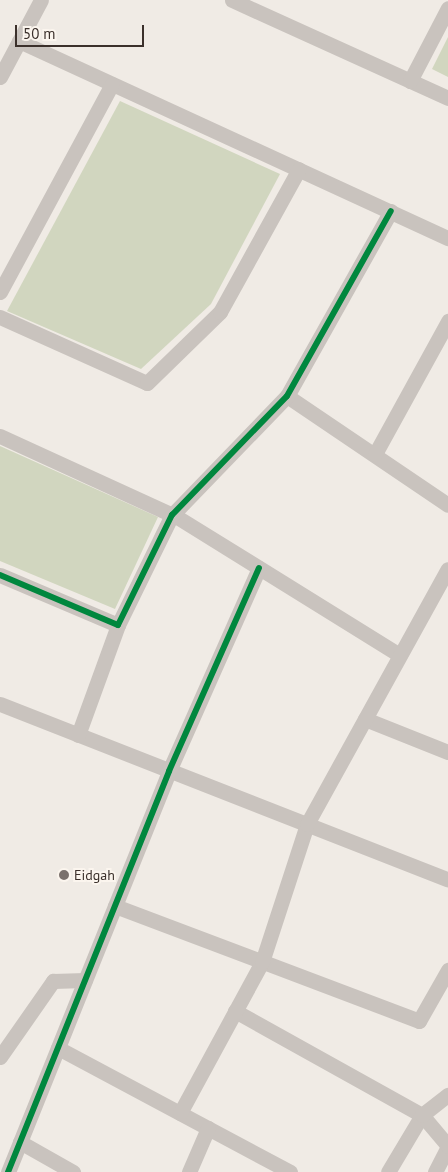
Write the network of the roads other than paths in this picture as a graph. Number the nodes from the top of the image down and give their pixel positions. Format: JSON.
{"nodes":[{"id":1,"x":41,"y":0,"type":"edge"},
{"id":2,"x":232,"y":0,"type":"edge"},
{"id":3,"x":448,"y":8,"type":"edge"},
{"id":4,"x":19,"y":41,"type":"junction"},
{"id":5,"x":0,"y":77,"type":"edge"},
{"id":6,"x":410,"y":82,"type":"junction"},
{"id":7,"x":112,"y":84,"type":"junction"},
{"id":8,"x":448,"y":98,"type":"edge"},
{"id":9,"x":299,"y":169,"type":"junction"},
{"id":10,"x":391,"y":211,"type":"junction"},
{"id":11,"x":448,"y":238,"type":"edge"},
{"id":12,"x":0,"y":292,"type":"edge"},
{"id":13,"x":0,"y":317,"type":"edge"},
{"id":14,"x":448,"y":321,"type":"edge"},
{"id":15,"x":287,"y":396,"type":"junction"},
{"id":16,"x":0,"y":436,"type":"edge"},
{"id":17,"x":375,"y":454,"type":"junction"},
{"id":18,"x":448,"y":504,"type":"edge"},
{"id":19,"x":172,"y":515,"type":"junction"},
{"id":20,"x":259,"y":568,"type":"junction"},
{"id":21,"x":448,"y":569,"type":"edge"},
{"id":22,"x":0,"y":576,"type":"edge"},
{"id":23,"x":118,"y":625,"type":"junction"},
{"id":24,"x":400,"y":655,"type":"junction"},
{"id":25,"x":0,"y":704,"type":"edge"},
{"id":26,"x":365,"y":719,"type":"junction"},
{"id":27,"x":78,"y":735,"type":"junction"},
{"id":28,"x":448,"y":752,"type":"edge"},
{"id":29,"x":169,"y":771,"type":"junction"},
{"id":30,"x":307,"y":824,"type":"junction"},
{"id":31,"x":448,"y":880,"type":"edge"},
{"id":32,"x":115,"y":906,"type":"junction"},
{"id":33,"x":262,"y":962,"type":"junction"},
{"id":34,"x":448,"y":970,"type":"edge"},
{"id":35,"x":85,"y":980,"type":"junction"},
{"id":36,"x":236,"y":1011,"type":"junction"},
{"id":37,"x":58,"y":1048,"type":"junction"},
{"id":38,"x":0,"y":1057,"type":"edge"},
{"id":39,"x":448,"y":1095,"type":"edge"},
{"id":40,"x":180,"y":1112,"type":"junction"},
{"id":41,"x":422,"y":1115,"type":"junction"},
{"id":42,"x":208,"y":1128,"type":"junction"},
{"id":43,"x":20,"y":1142,"type":"junction"},
{"id":44,"x":8,"y":1172,"type":"edge"},
{"id":45,"x":73,"y":1172,"type":"edge"},
{"id":46,"x":189,"y":1172,"type":"edge"},
{"id":47,"x":290,"y":1172,"type":"edge"},
{"id":48,"x":388,"y":1172,"type":"edge"},
{"id":49,"x":435,"y":1172,"type":"edge"}],
"edges":[{"from":1,"to":4,"type":"street"},
{"from":2,"to":6,"type":"street"},
{"from":3,"to":6,"type":"street"},
{"from":4,"to":5,"type":"street"},
{"from":4,"to":7,"type":"street"},
{"from":6,"to":8,"type":"street"},
{"from":7,"to":9,"type":"street"},
{"from":7,"to":12,"type":"street"},
{"from":9,"to":10,"type":"street"},
{"from":9,"to":13,"type":"street"},
{"from":10,"to":11,"type":"street"},
{"from":10,"to":15,"type":"street"},
{"from":14,"to":17,"type":"street"},
{"from":15,"to":17,"type":"street"},
{"from":15,"to":19,"type":"street"},
{"from":16,"to":19,"type":"street"},
{"from":17,"to":18,"type":"street"},
{"from":19,"to":20,"type":"street"},
{"from":19,"to":23,"type":"street"},
{"from":20,"to":24,"type":"street"},
{"from":20,"to":29,"type":"street"},
{"from":21,"to":24,"type":"street"},
{"from":22,"to":23,"type":"street"},
{"from":23,"to":27,"type":"street"},
{"from":24,"to":26,"type":"street"},
{"from":25,"to":27,"type":"street"},
{"from":26,"to":28,"type":"street"},
{"from":26,"to":30,"type":"street"},
{"from":27,"to":29,"type":"street"},
{"from":29,"to":30,"type":"street"},
{"from":29,"to":32,"type":"street"},
{"from":30,"to":31,"type":"street"},
{"from":30,"to":33,"type":"street"},
{"from":32,"to":33,"type":"street"},
{"from":32,"to":35,"type":"street"},
{"from":33,"to":34,"type":"street"},
{"from":33,"to":36,"type":"street"},
{"from":35,"to":37,"type":"street"},
{"from":35,"to":38,"type":"street"},
{"from":36,"to":40,"type":"street"},
{"from":36,"to":41,"type":"street"},
{"from":37,"to":40,"type":"street"},
{"from":37,"to":43,"type":"street"},
{"from":39,"to":41,"type":"street"},
{"from":40,"to":42,"type":"street"},
{"from":41,"to":48,"type":"street"},
{"from":41,"to":49,"type":"street"},
{"from":42,"to":46,"type":"street"},
{"from":42,"to":47,"type":"street"},
{"from":43,"to":44,"type":"street"},
{"from":43,"to":45,"type":"street"}]}
